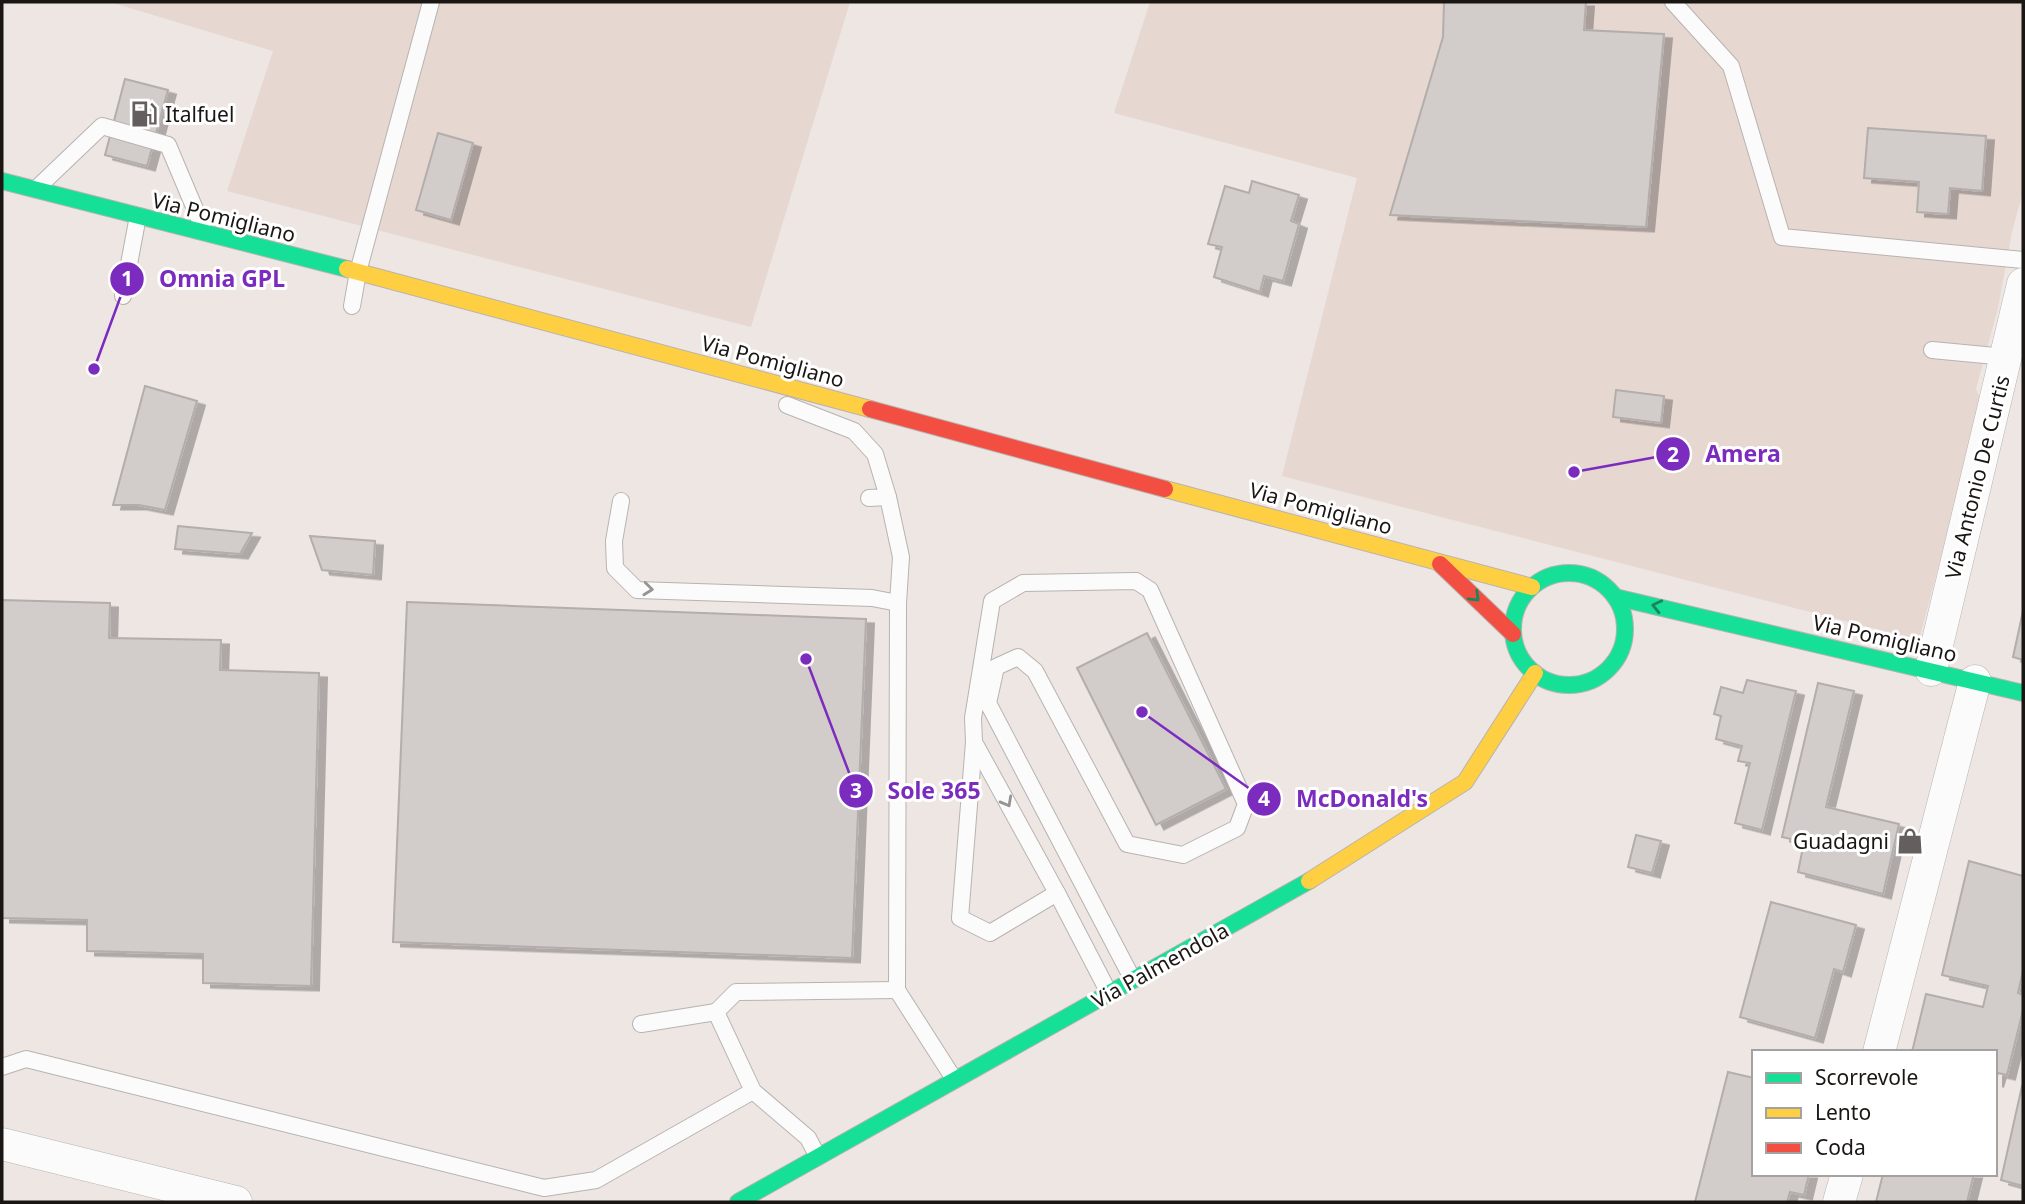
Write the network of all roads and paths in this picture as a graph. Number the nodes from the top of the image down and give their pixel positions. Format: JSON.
{"nodes":[{"id":1,"x":431,"y":2,"type":"edge"},
{"id":2,"x":1674,"y":2,"type":"edge"},
{"id":3,"x":2,"y":181,"type":"edge"},
{"id":4,"x":35,"y":189,"type":"junction"},
{"id":5,"x":138,"y":216,"type":"junction"},
{"id":6,"x":206,"y":233,"type":"junction"},
{"id":7,"x":2023,"y":260,"type":"edge"},
{"id":8,"x":358,"y":272,"type":"junction"},
{"id":9,"x":2023,"y":284,"type":"edge"},
{"id":10,"x":123,"y":296,"type":"dead end"},
{"id":11,"x":352,"y":306,"type":"dead end"},
{"id":12,"x":1932,"y":350,"type":"dead end"},
{"id":13,"x":2006,"y":358,"type":"junction"},
{"id":14,"x":753,"y":378,"type":"junction"},
{"id":15,"x":888,"y":497,"type":"junction"},
{"id":16,"x":869,"y":498,"type":"dead end"},
{"id":17,"x":621,"y":501,"type":"dead end"},
{"id":18,"x":1436,"y":561,"type":"junction"},
{"id":19,"x":1532,"y":586,"type":"junction"},
{"id":20,"x":1615,"y":597,"type":"junction"},
{"id":21,"x":898,"y":603,"type":"junction"},
{"id":22,"x":1699,"y":616,"type":"junction"},
{"id":23,"x":1662,"y":624,"type":"dead end"},
{"id":24,"x":1513,"y":634,"type":"junction"},
{"id":25,"x":1931,"y":670,"type":"junction"},
{"id":26,"x":1535,"y":673,"type":"junction"},
{"id":27,"x":1975,"y":681,"type":"junction"},
{"id":28,"x":2023,"y":693,"type":"edge"},
{"id":29,"x":974,"y":742,"type":"junction"},
{"id":30,"x":1057,"y":893,"type":"junction"},
{"id":31,"x":1133,"y":980,"type":"junction"},
{"id":32,"x":897,"y":990,"type":"junction"},
{"id":33,"x":1110,"y":993,"type":"junction"},
{"id":34,"x":716,"y":1012,"type":"junction"},
{"id":35,"x":641,"y":1024,"type":"dead end"},
{"id":36,"x":1880,"y":1050,"type":"edge"},
{"id":37,"x":2,"y":1067,"type":"edge"},
{"id":38,"x":954,"y":1079,"type":"junction"},
{"id":39,"x":753,"y":1091,"type":"junction"},
{"id":40,"x":2,"y":1144,"type":"edge"},
{"id":41,"x":818,"y":1157,"type":"junction"},
{"id":42,"x":1846,"y":1176,"type":"edge"},
{"id":43,"x":236,"y":1202,"type":"edge"},
{"id":44,"x":738,"y":1202,"type":"edge"},
{"id":45,"x":1839,"y":1202,"type":"edge"}],
"edges":[{"from":1,"to":8,"type":"lane"},
{"from":2,"to":7,"type":"lane"},
{"from":3,"to":4,"type":"main road","name":"Via Pomigliano"},
{"from":4,"to":5,"type":"main road","name":"Via Pomigliano"},
{"from":4,"to":6,"type":"lane"},
{"from":5,"to":6,"type":"main road","name":"Via Pomigliano"},
{"from":5,"to":10,"type":"lane"},
{"from":6,"to":8,"type":"main road","name":"Via Pomigliano"},
{"from":8,"to":11,"type":"lane"},
{"from":8,"to":14,"type":"main road","name":"Via Pomigliano"},
{"from":9,"to":13,"type":"street","name":"Via Antonio De Curtis"},
{"from":12,"to":13,"type":"lane"},
{"from":13,"to":25,"type":"street","name":"Via Antonio De Curtis"},
{"from":14,"to":15,"type":"lane"},
{"from":14,"to":18,"type":"main road","name":"Via Pomigliano"},
{"from":15,"to":16,"type":"lane"},
{"from":15,"to":21,"type":"lane"},
{"from":17,"to":21,"type":"lane","one_way":true},
{"from":18,"to":19,"type":"main road","name":"Via Pomigliano"},
{"from":18,"to":24,"type":"main road","one_way":true},
{"from":19,"to":20,"type":"main road"},
{"from":19,"to":24,"type":"main road"},
{"from":22,"to":20,"type":"main road","name":"Via Pomigliano","one_way":true},
{"from":20,"to":26,"type":"main road"},
{"from":21,"to":32,"type":"lane"},
{"from":22,"to":23,"type":"main road"},
{"from":22,"to":25,"type":"main road","name":"Via Pomigliano"},
{"from":24,"to":26,"type":"main road"},
{"from":25,"to":27,"type":"main road","name":"Via Pomigliano"},
{"from":26,"to":31,"type":"main road","name":"Via Palmendola"},
{"from":27,"to":28,"type":"main road","name":"Via Pomigliano"},
{"from":27,"to":36,"type":"street"},
{"from":29,"to":30,"type":"lane","one_way":true},
{"from":29,"to":30,"type":"lane"},
{"from":29,"to":31,"type":"lane"},
{"from":30,"to":33,"type":"lane"},
{"from":31,"to":33,"type":"main road","name":"Via Palmendola"},
{"from":32,"to":34,"type":"lane"},
{"from":32,"to":38,"type":"lane"},
{"from":33,"to":38,"type":"main road","name":"Via Palmendola"},
{"from":34,"to":35,"type":"lane"},
{"from":34,"to":39,"type":"lane"},
{"from":37,"to":39,"type":"lane"},
{"from":38,"to":41,"type":"main road","name":"Via Palmendola"},
{"from":39,"to":41,"type":"lane"},
{"from":40,"to":43,"type":"street"},
{"from":41,"to":44,"type":"main road","name":"Via Palmendola"},
{"from":42,"to":45,"type":"street"}]}
